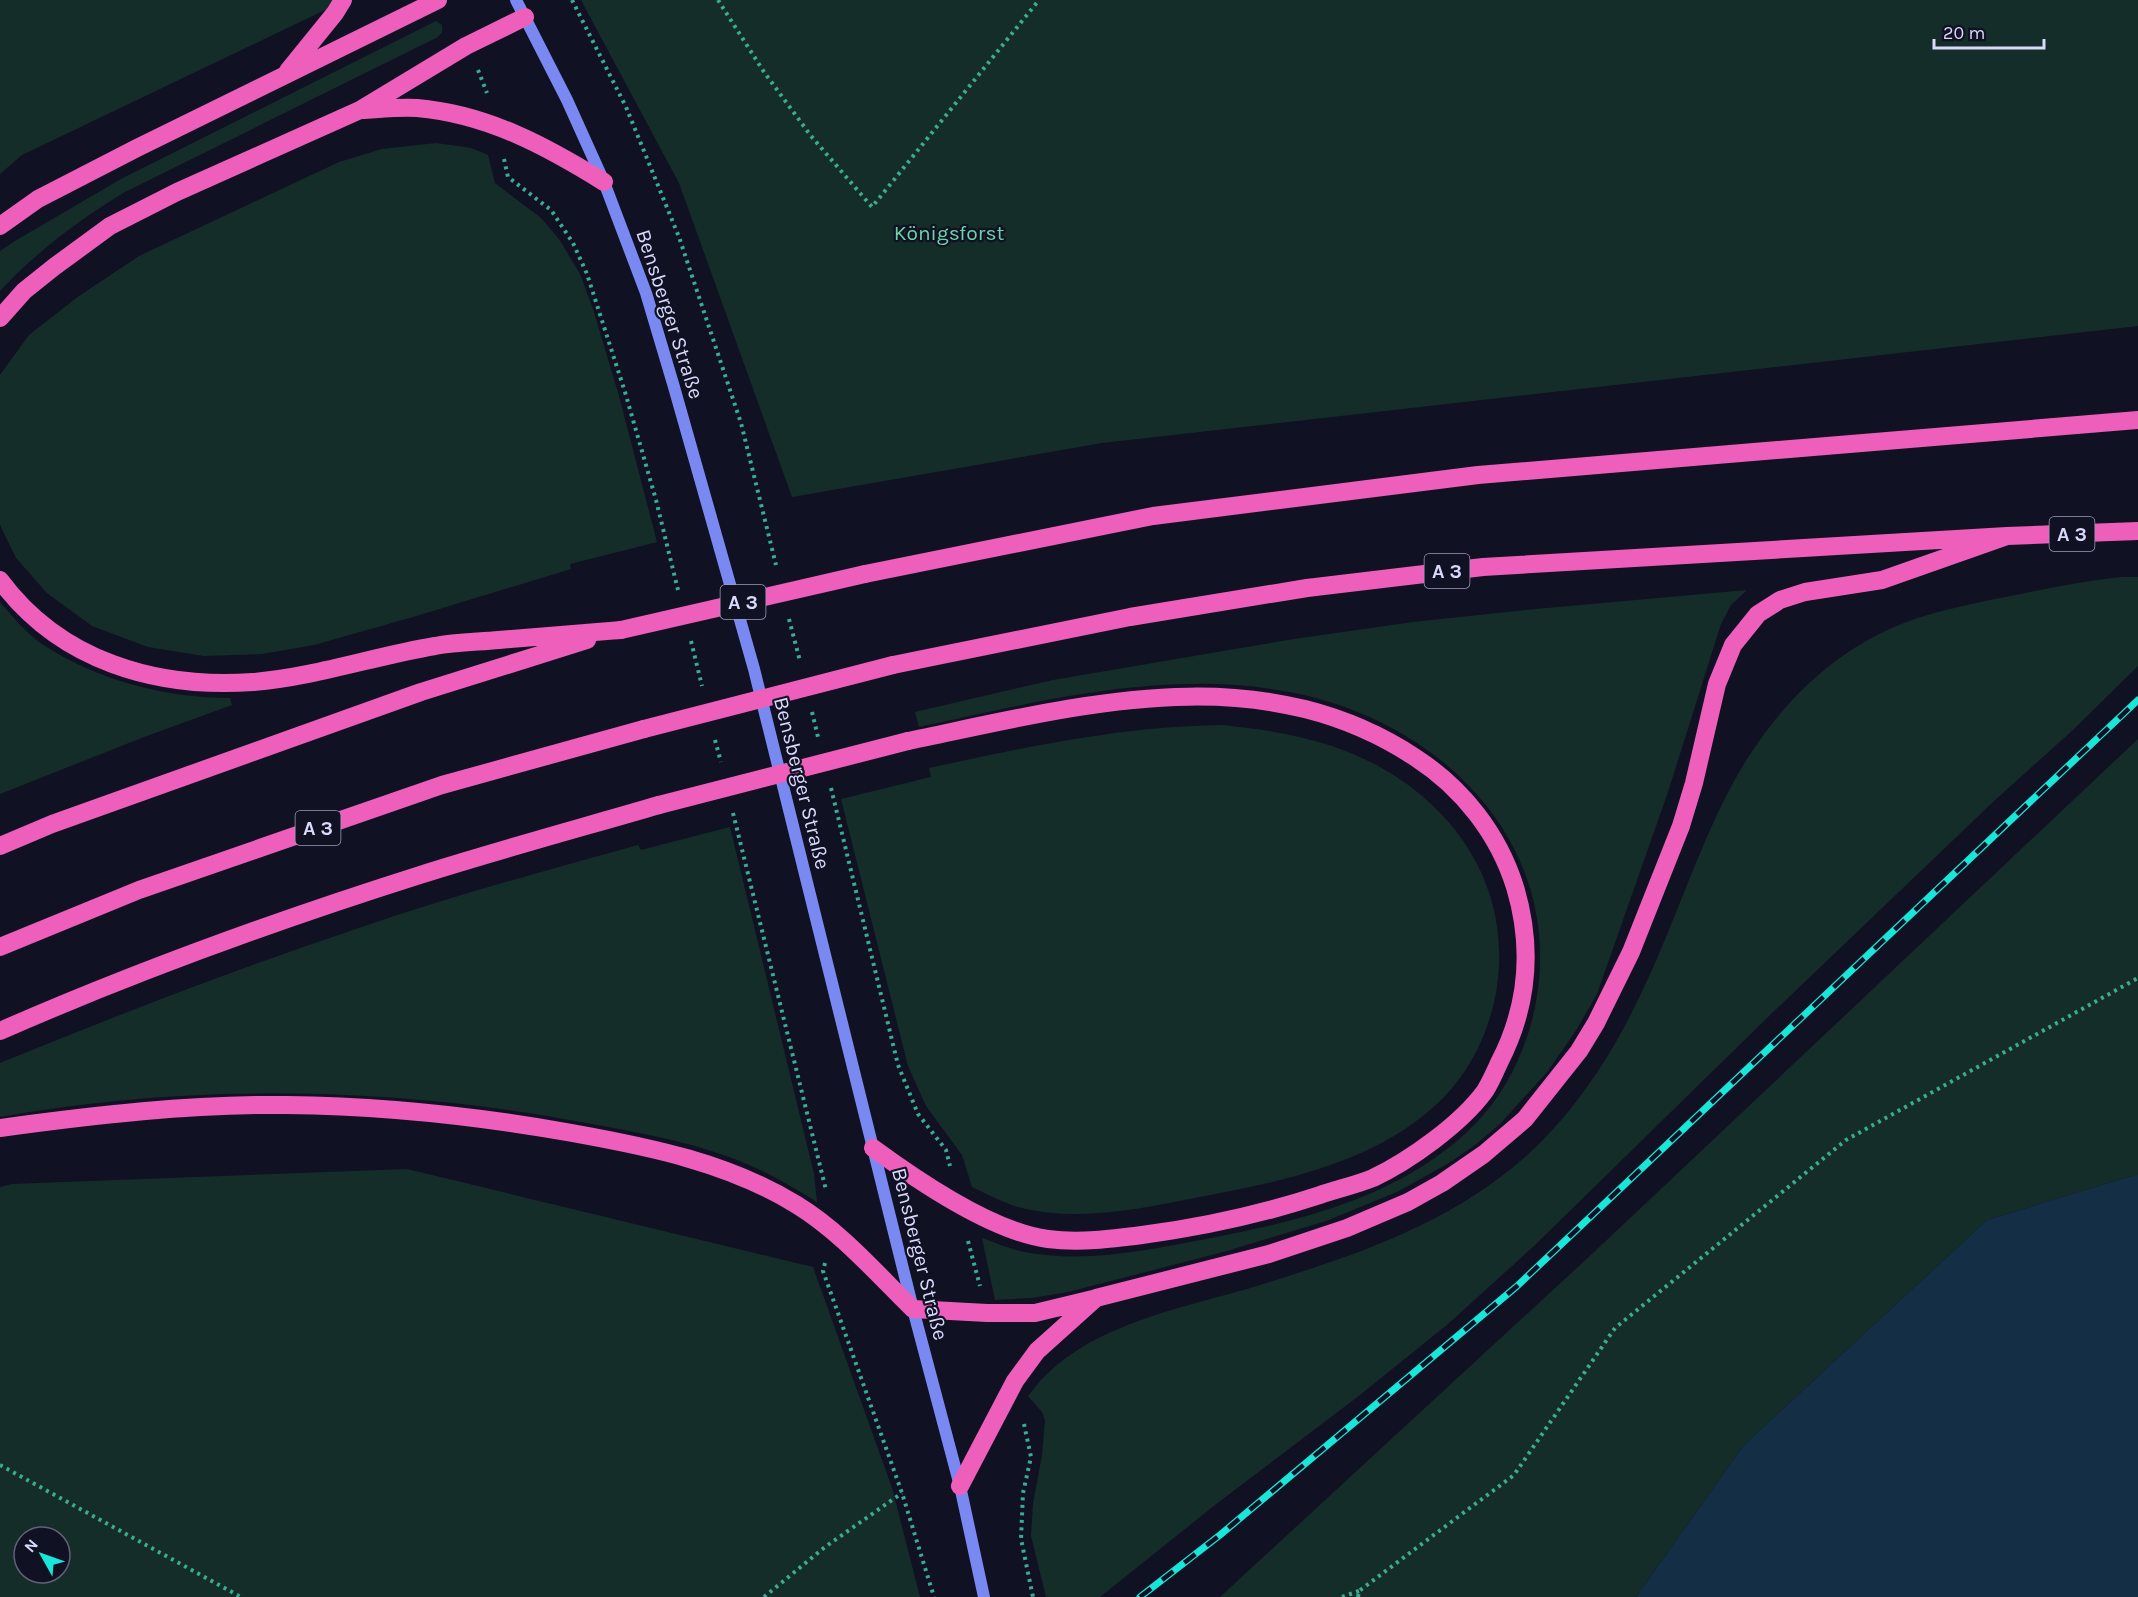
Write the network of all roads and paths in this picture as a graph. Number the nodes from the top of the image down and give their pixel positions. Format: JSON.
{"nodes":[{"id":1,"x":343,"y":0,"type":"edge"},
{"id":2,"x":438,"y":0,"type":"edge"},
{"id":3,"x":516,"y":0,"type":"edge"},
{"id":4,"x":572,"y":0,"type":"edge"},
{"id":5,"x":718,"y":0,"type":"edge"},
{"id":6,"x":1039,"y":0,"type":"edge"},
{"id":7,"x":525,"y":17,"type":"junction"},
{"id":8,"x":283,"y":77,"type":"junction"},
{"id":9,"x":360,"y":110,"type":"junction"},
{"id":10,"x":604,"y":182,"type":"junction"},
{"id":11,"x":0,"y":226,"type":"edge"},
{"id":12,"x":0,"y":318,"type":"edge"},
{"id":13,"x":2138,"y":420,"type":"edge"},
{"id":14,"x":2138,"y":531,"type":"edge"},
{"id":15,"x":2007,"y":536,"type":"junction"},
{"id":16,"x":778,"y":574,"type":"dead end"},
{"id":17,"x":0,"y":580,"type":"edge"},
{"id":18,"x":787,"y":608,"type":"dead end"},
{"id":19,"x":621,"y":630,"type":"junction"},
{"id":20,"x":801,"y":666,"type":"dead end"},
{"id":21,"x":810,"y":701,"type":"dead end"},
{"id":22,"x":821,"y":747,"type":"dead end"},
{"id":23,"x":830,"y":782,"type":"dead end"},
{"id":24,"x":0,"y":846,"type":"edge"},
{"id":25,"x":0,"y":947,"type":"edge"},
{"id":26,"x":2138,"y":978,"type":"edge"},
{"id":27,"x":0,"y":1031,"type":"edge"},
{"id":28,"x":0,"y":1128,"type":"edge"},
{"id":29,"x":873,"y":1148,"type":"junction"},
{"id":30,"x":960,"y":1204,"type":"junction"},
{"id":31,"x":1096,"y":1298,"type":"junction"},
{"id":32,"x":913,"y":1309,"type":"junction"},
{"id":33,"x":987,"y":1313,"type":"junction"},
{"id":34,"x":1015,"y":1381,"type":"junction"},
{"id":35,"x":0,"y":1465,"type":"edge"},
{"id":36,"x":960,"y":1486,"type":"junction"},
{"id":37,"x":902,"y":1493,"type":"dead end"},
{"id":38,"x":1359,"y":1591,"type":"junction"},
{"id":39,"x":241,"y":1597,"type":"edge"},
{"id":40,"x":764,"y":1597,"type":"edge"},
{"id":41,"x":984,"y":1597,"type":"edge"},
{"id":42,"x":1033,"y":1597,"type":"edge"},
{"id":43,"x":1342,"y":1597,"type":"edge"},
{"id":44,"x":1358,"y":1597,"type":"edge"}],
"edges":[{"from":1,"to":8,"type":"highway"},
{"from":2,"to":8,"type":"highway"},
{"from":3,"to":7,"type":"main road","name":"Bensberger Straße"},
{"from":4,"to":16,"type":"path"},
{"from":5,"to":6,"type":"path"},
{"from":7,"to":9,"type":"highway"},
{"from":7,"to":10,"type":"main road","name":"Bensberger Straße"},
{"from":8,"to":11,"type":"highway"},
{"from":9,"to":10,"type":"highway"},
{"from":9,"to":12,"type":"highway"},
{"from":10,"to":29,"type":"main road","name":"Bensberger Straße"},
{"from":13,"to":19,"type":"highway","number":"A 3","bridge":true},
{"from":14,"to":15,"type":"highway","number":"A 3"},
{"from":15,"to":25,"type":"highway","number":"A 3","bridge":true},
{"from":15,"to":31,"type":"highway"},
{"from":17,"to":19,"type":"highway"},
{"from":18,"to":20,"type":"path"},
{"from":19,"to":24,"type":"highway","number":"A 3"},
{"from":21,"to":22,"type":"path"},
{"from":23,"to":30,"type":"path"},
{"from":26,"to":38,"type":"path"},
{"from":27,"to":30,"type":"highway","bridge":true},
{"from":28,"to":32,"type":"highway"},
{"from":29,"to":30,"type":"highway"},
{"from":29,"to":32,"type":"main road","name":"Bensberger Straße"},
{"from":30,"to":33,"type":"path"},
{"from":31,"to":33,"type":"highway"},
{"from":31,"to":34,"type":"highway"},
{"from":32,"to":33,"type":"highway"},
{"from":32,"to":36,"type":"main road","name":"Bensberger Straße"},
{"from":34,"to":36,"type":"highway"},
{"from":34,"to":42,"type":"path"},
{"from":35,"to":39,"type":"path"},
{"from":36,"to":41,"type":"main road","name":"Bensberger Straße"},
{"from":37,"to":40,"type":"path"},
{"from":38,"to":43,"type":"path"},
{"from":38,"to":44,"type":"path"}]}
